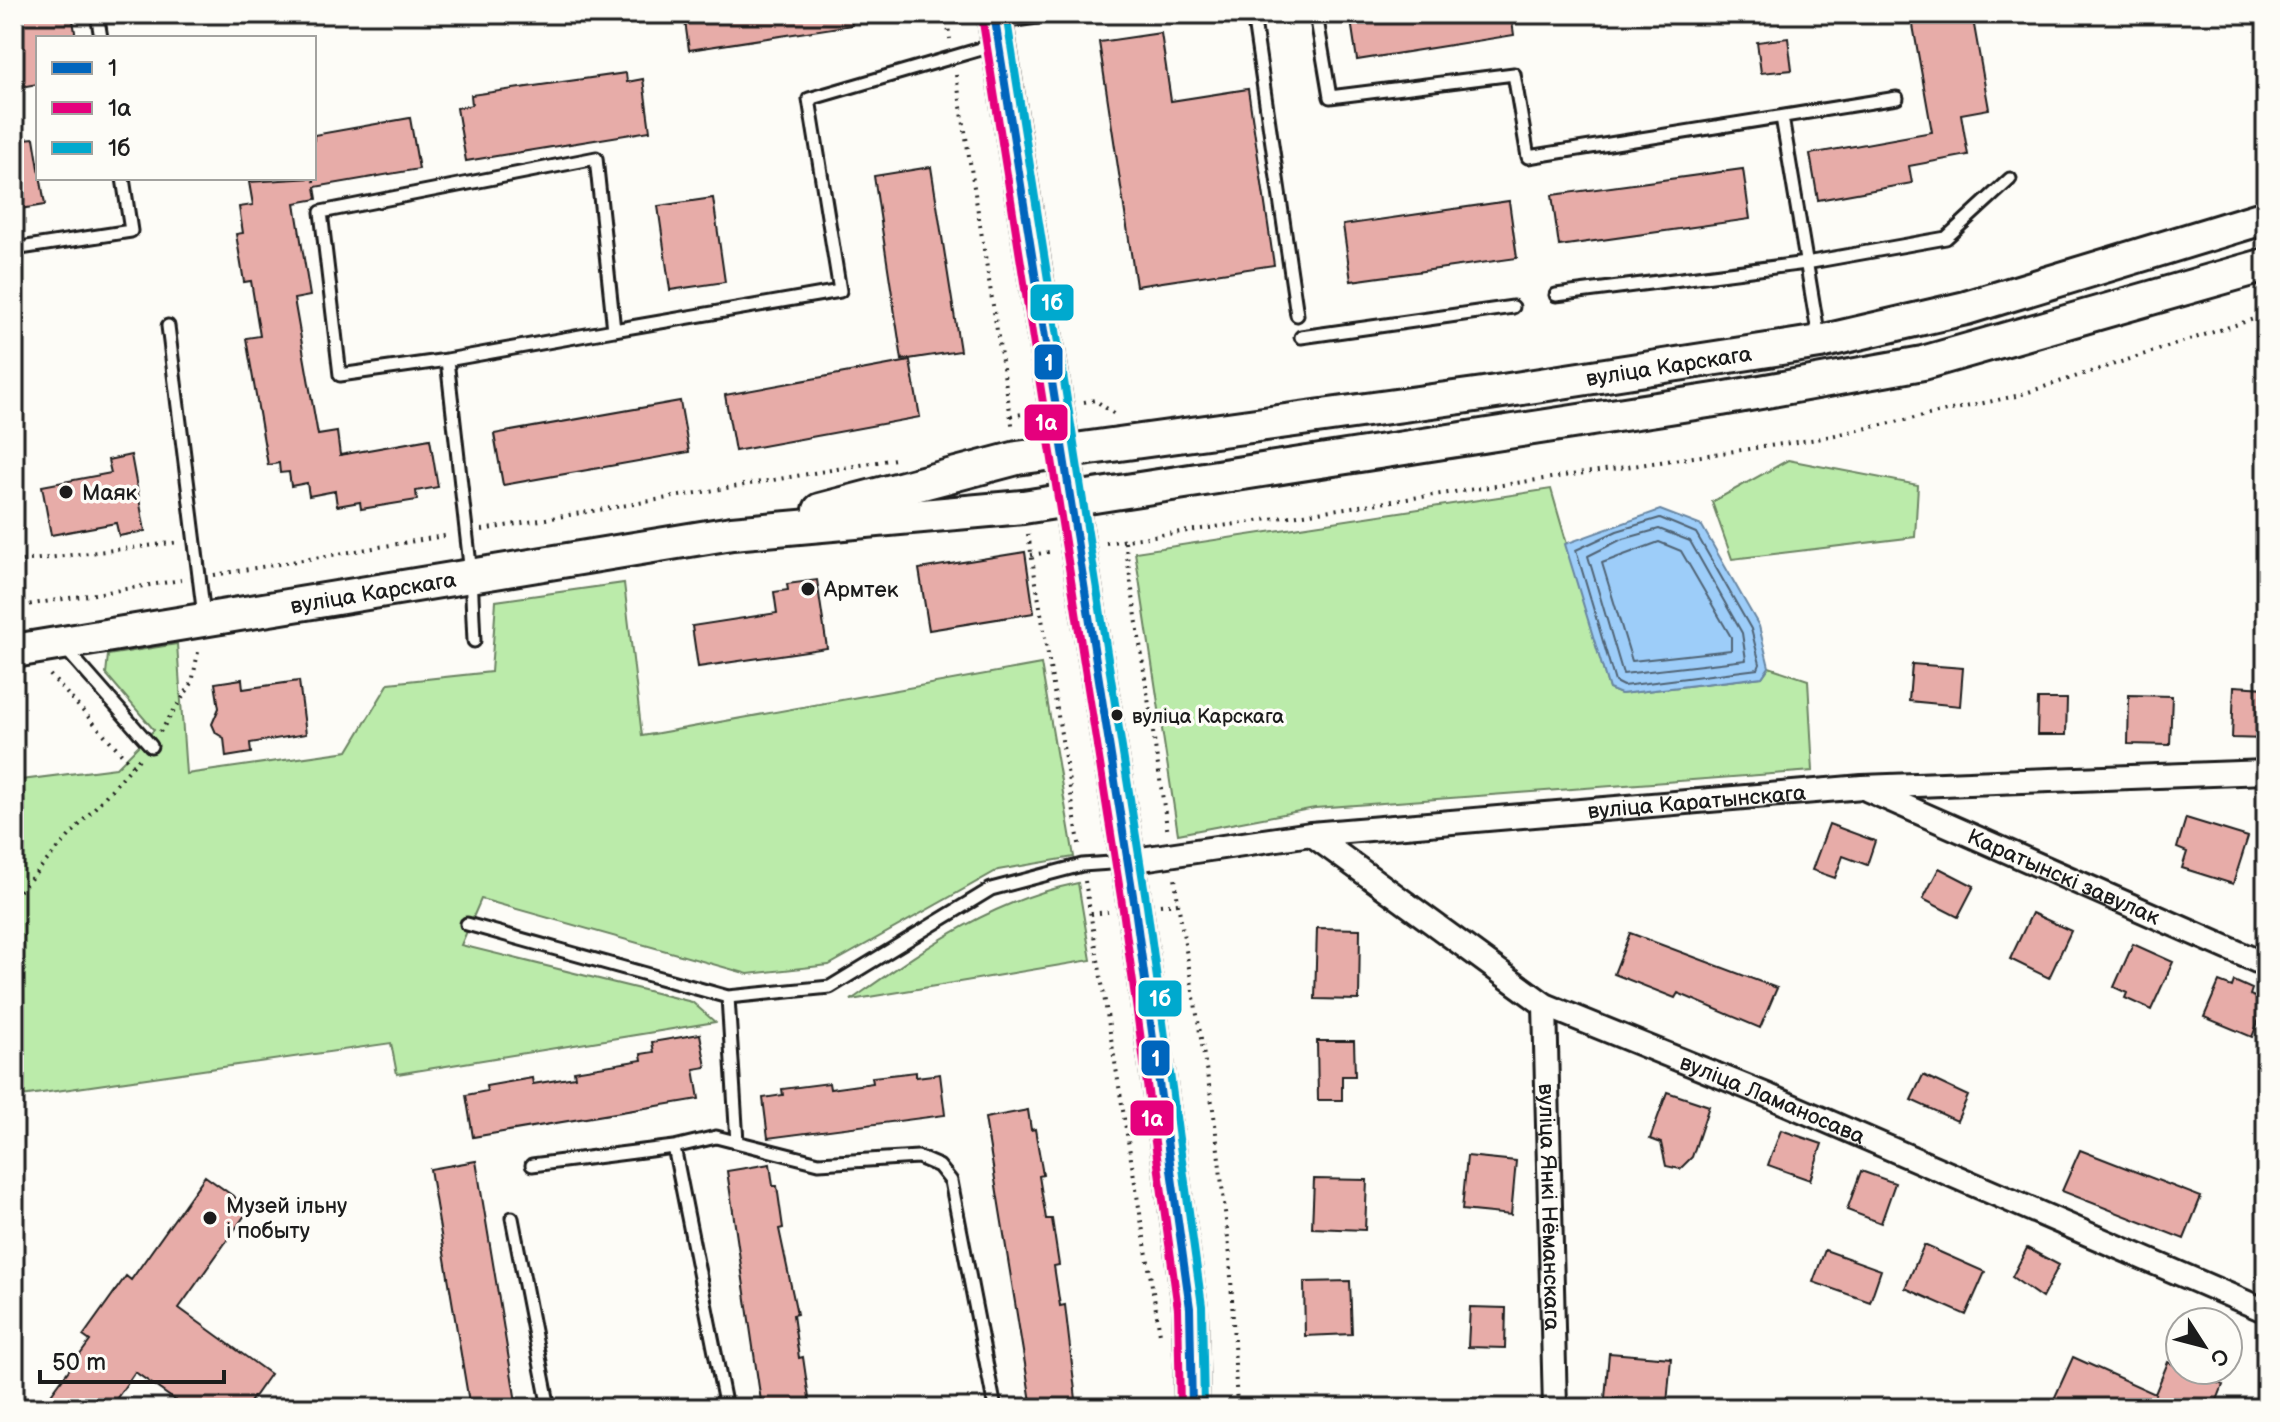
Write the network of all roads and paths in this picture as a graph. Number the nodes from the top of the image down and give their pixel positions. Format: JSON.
{"nodes":[{"id":1,"x":97,"y":14,"type":"edge"},
{"id":2,"x":946,"y":14,"type":"edge"},
{"id":3,"x":1060,"y":14,"type":"edge"},
{"id":4,"x":1253,"y":14,"type":"edge"},
{"id":5,"x":1316,"y":14,"type":"edge"},
{"id":6,"x":996,"y":27,"type":"edge"},
{"id":7,"x":101,"y":36,"type":"edge"},
{"id":8,"x":953,"y":57,"type":"junction"},
{"id":9,"x":1897,"y":98,"type":"dead end"},
{"id":10,"x":1782,"y":117,"type":"junction"},
{"id":11,"x":2010,"y":179,"type":"dead end"},
{"id":12,"x":123,"y":180,"type":"edge"},
{"id":13,"x":2266,"y":217,"type":"edge"},
{"id":14,"x":14,"y":249,"type":"edge"},
{"id":15,"x":1806,"y":263,"type":"junction"},
{"id":16,"x":2266,"y":265,"type":"edge"},
{"id":17,"x":1556,"y":295,"type":"dead end"},
{"id":18,"x":1513,"y":307,"type":"dead end"},
{"id":19,"x":1297,"y":315,"type":"dead end"},
{"id":20,"x":2266,"y":315,"type":"edge"},
{"id":21,"x":168,"y":326,"type":"dead end"},
{"id":22,"x":614,"y":330,"type":"junction"},
{"id":23,"x":1301,"y":337,"type":"dead end"},
{"id":24,"x":1820,"y":342,"type":"junction"},
{"id":25,"x":447,"y":360,"type":"junction"},
{"id":26,"x":1055,"y":407,"type":"junction"},
{"id":27,"x":1122,"y":444,"type":"junction"},
{"id":28,"x":1062,"y":452,"type":"junction"},
{"id":29,"x":905,"y":457,"type":"dead end"},
{"id":30,"x":1017,"y":458,"type":"junction"},
{"id":31,"x":1070,"y":499,"type":"junction"},
{"id":32,"x":1023,"y":507,"type":"junction"},
{"id":33,"x":467,"y":533,"type":"junction"},
{"id":34,"x":732,"y":533,"type":"junction"},
{"id":35,"x":194,"y":540,"type":"junction"},
{"id":36,"x":1125,"y":541,"type":"junction"},
{"id":37,"x":1078,"y":548,"type":"junction"},
{"id":38,"x":14,"y":562,"type":"edge"},
{"id":39,"x":471,"y":574,"type":"junction"},
{"id":40,"x":199,"y":577,"type":"junction"},
{"id":41,"x":14,"y":607,"type":"edge"},
{"id":42,"x":205,"y":621,"type":"junction"},
{"id":43,"x":474,"y":641,"type":"dead end"},
{"id":44,"x":62,"y":645,"type":"junction"},
{"id":45,"x":14,"y":651,"type":"edge"},
{"id":46,"x":151,"y":746,"type":"junction"},
{"id":47,"x":2266,"y":772,"type":"edge"},
{"id":48,"x":1862,"y":787,"type":"junction"},
{"id":49,"x":1311,"y":834,"type":"junction"},
{"id":50,"x":1171,"y":855,"type":"junction"},
{"id":51,"x":1128,"y":861,"type":"junction"},
{"id":52,"x":1082,"y":865,"type":"junction"},
{"id":53,"x":14,"y":897,"type":"edge"},
{"id":54,"x":1178,"y":903,"type":"junction"},
{"id":55,"x":1135,"y":908,"type":"junction"},
{"id":56,"x":1091,"y":914,"type":"junction"},
{"id":57,"x":467,"y":924,"type":"dead end"},
{"id":58,"x":2266,"y":965,"type":"edge"},
{"id":59,"x":728,"y":997,"type":"junction"},
{"id":60,"x":1545,"y":1005,"type":"junction"},
{"id":61,"x":737,"y":1142,"type":"junction"},
{"id":62,"x":674,"y":1147,"type":"junction"},
{"id":63,"x":532,"y":1165,"type":"dead end"},
{"id":64,"x":512,"y":1218,"type":"dead end"},
{"id":65,"x":2266,"y":1311,"type":"edge"},
{"id":66,"x":1161,"y":1339,"type":"dead end"},
{"id":67,"x":549,"y":1408,"type":"edge"},
{"id":68,"x":726,"y":1408,"type":"edge"},
{"id":69,"x":995,"y":1408,"type":"edge"},
{"id":70,"x":1192,"y":1408,"type":"edge"},
{"id":71,"x":1237,"y":1408,"type":"edge"},
{"id":72,"x":1555,"y":1408,"type":"edge"}],
"edges":[{"from":1,"to":7,"type":"lane"},
{"from":2,"to":8,"type":"path"},
{"from":3,"to":6,"type":"lane"},
{"from":4,"to":19,"type":"lane"},
{"from":5,"to":10,"type":"lane"},
{"from":6,"to":8,"type":"lane"},
{"from":6,"to":26,"type":"street"},
{"from":8,"to":22,"type":"lane"},
{"from":8,"to":30,"type":"path"},
{"from":9,"to":10,"type":"lane"},
{"from":10,"to":15,"type":"lane"},
{"from":11,"to":15,"type":"lane"},
{"from":12,"to":14,"type":"lane"},
{"from":13,"to":24,"type":"street","name":"вуліца Карскага"},
{"from":15,"to":17,"type":"lane"},
{"from":15,"to":24,"type":"lane"},
{"from":16,"to":31,"type":"street","name":"вуліца Карскага"},
{"from":18,"to":23,"type":"lane"},
{"from":20,"to":36,"type":"path"},
{"from":21,"to":35,"type":"lane"},
{"from":22,"to":25,"type":"lane"},
{"from":22,"to":25,"type":"lane"},
{"from":24,"to":27,"type":"street","name":"вуліца Карскага"},
{"from":25,"to":33,"type":"lane"},
{"from":26,"to":27,"type":"path"},
{"from":26,"to":28,"type":"street"},
{"from":27,"to":28,"type":"street","name":"вуліца Карскага"},
{"from":28,"to":30,"type":"street","name":"вуліца Карскага"},
{"from":28,"to":31,"type":"street"},
{"from":29,"to":33,"type":"path"},
{"from":30,"to":34,"type":"street","name":"вуліца Карскага"},
{"from":31,"to":32,"type":"street","name":"вуліца Карскага"},
{"from":31,"to":37,"type":"street"},
{"from":32,"to":34,"type":"street","name":"вуліца Карскага"},
{"from":32,"to":52,"type":"path"},
{"from":33,"to":39,"type":"lane"},
{"from":33,"to":40,"type":"path"},
{"from":34,"to":39,"type":"street","name":"вуліца Карскага"},
{"from":35,"to":38,"type":"path"},
{"from":35,"to":40,"type":"lane"},
{"from":36,"to":37,"type":"path"},
{"from":36,"to":50,"type":"path"},
{"from":37,"to":51,"type":"street"},
{"from":39,"to":42,"type":"street","name":"вуліца Карскага"},
{"from":39,"to":43,"type":"lane"},
{"from":40,"to":41,"type":"path"},
{"from":40,"to":42,"type":"lane"},
{"from":42,"to":44,"type":"street","name":"вуліца Карскага"},
{"from":42,"to":46,"type":"path"},
{"from":44,"to":45,"type":"street","name":"вуліца Карскага"},
{"from":44,"to":46,"type":"lane"},
{"from":46,"to":53,"type":"path"},
{"from":47,"to":48,"type":"street","name":"вуліца Каратынскага"},
{"from":48,"to":49,"type":"street","name":"вуліца Каратынскага"},
{"from":48,"to":58,"type":"street","name":"Каратынскі завулак"},
{"from":49,"to":50,"type":"street","name":"вуліца Каратынскага"},
{"from":49,"to":60,"type":"street","name":"вуліца Ламаносава"},
{"from":50,"to":51,"type":"street","name":"вуліца Каратынскага"},
{"from":50,"to":54,"type":"path"},
{"from":51,"to":52,"type":"lane"},
{"from":51,"to":55,"type":"street"},
{"from":52,"to":56,"type":"path"},
{"from":52,"to":59,"type":"lane"},
{"from":54,"to":55,"type":"path"},
{"from":54,"to":71,"type":"path"},
{"from":55,"to":56,"type":"path"},
{"from":55,"to":70,"type":"street"},
{"from":56,"to":66,"type":"path"},
{"from":57,"to":59,"type":"lane"},
{"from":59,"to":61,"type":"lane"},
{"from":60,"to":65,"type":"street","name":"вуліца Ламаносава"},
{"from":60,"to":72,"type":"street","name":"вуліца Янкі Нёманскага"},
{"from":61,"to":62,"type":"lane"},
{"from":61,"to":69,"type":"lane"},
{"from":62,"to":63,"type":"lane"},
{"from":62,"to":68,"type":"lane"},
{"from":64,"to":67,"type":"lane"}]}
